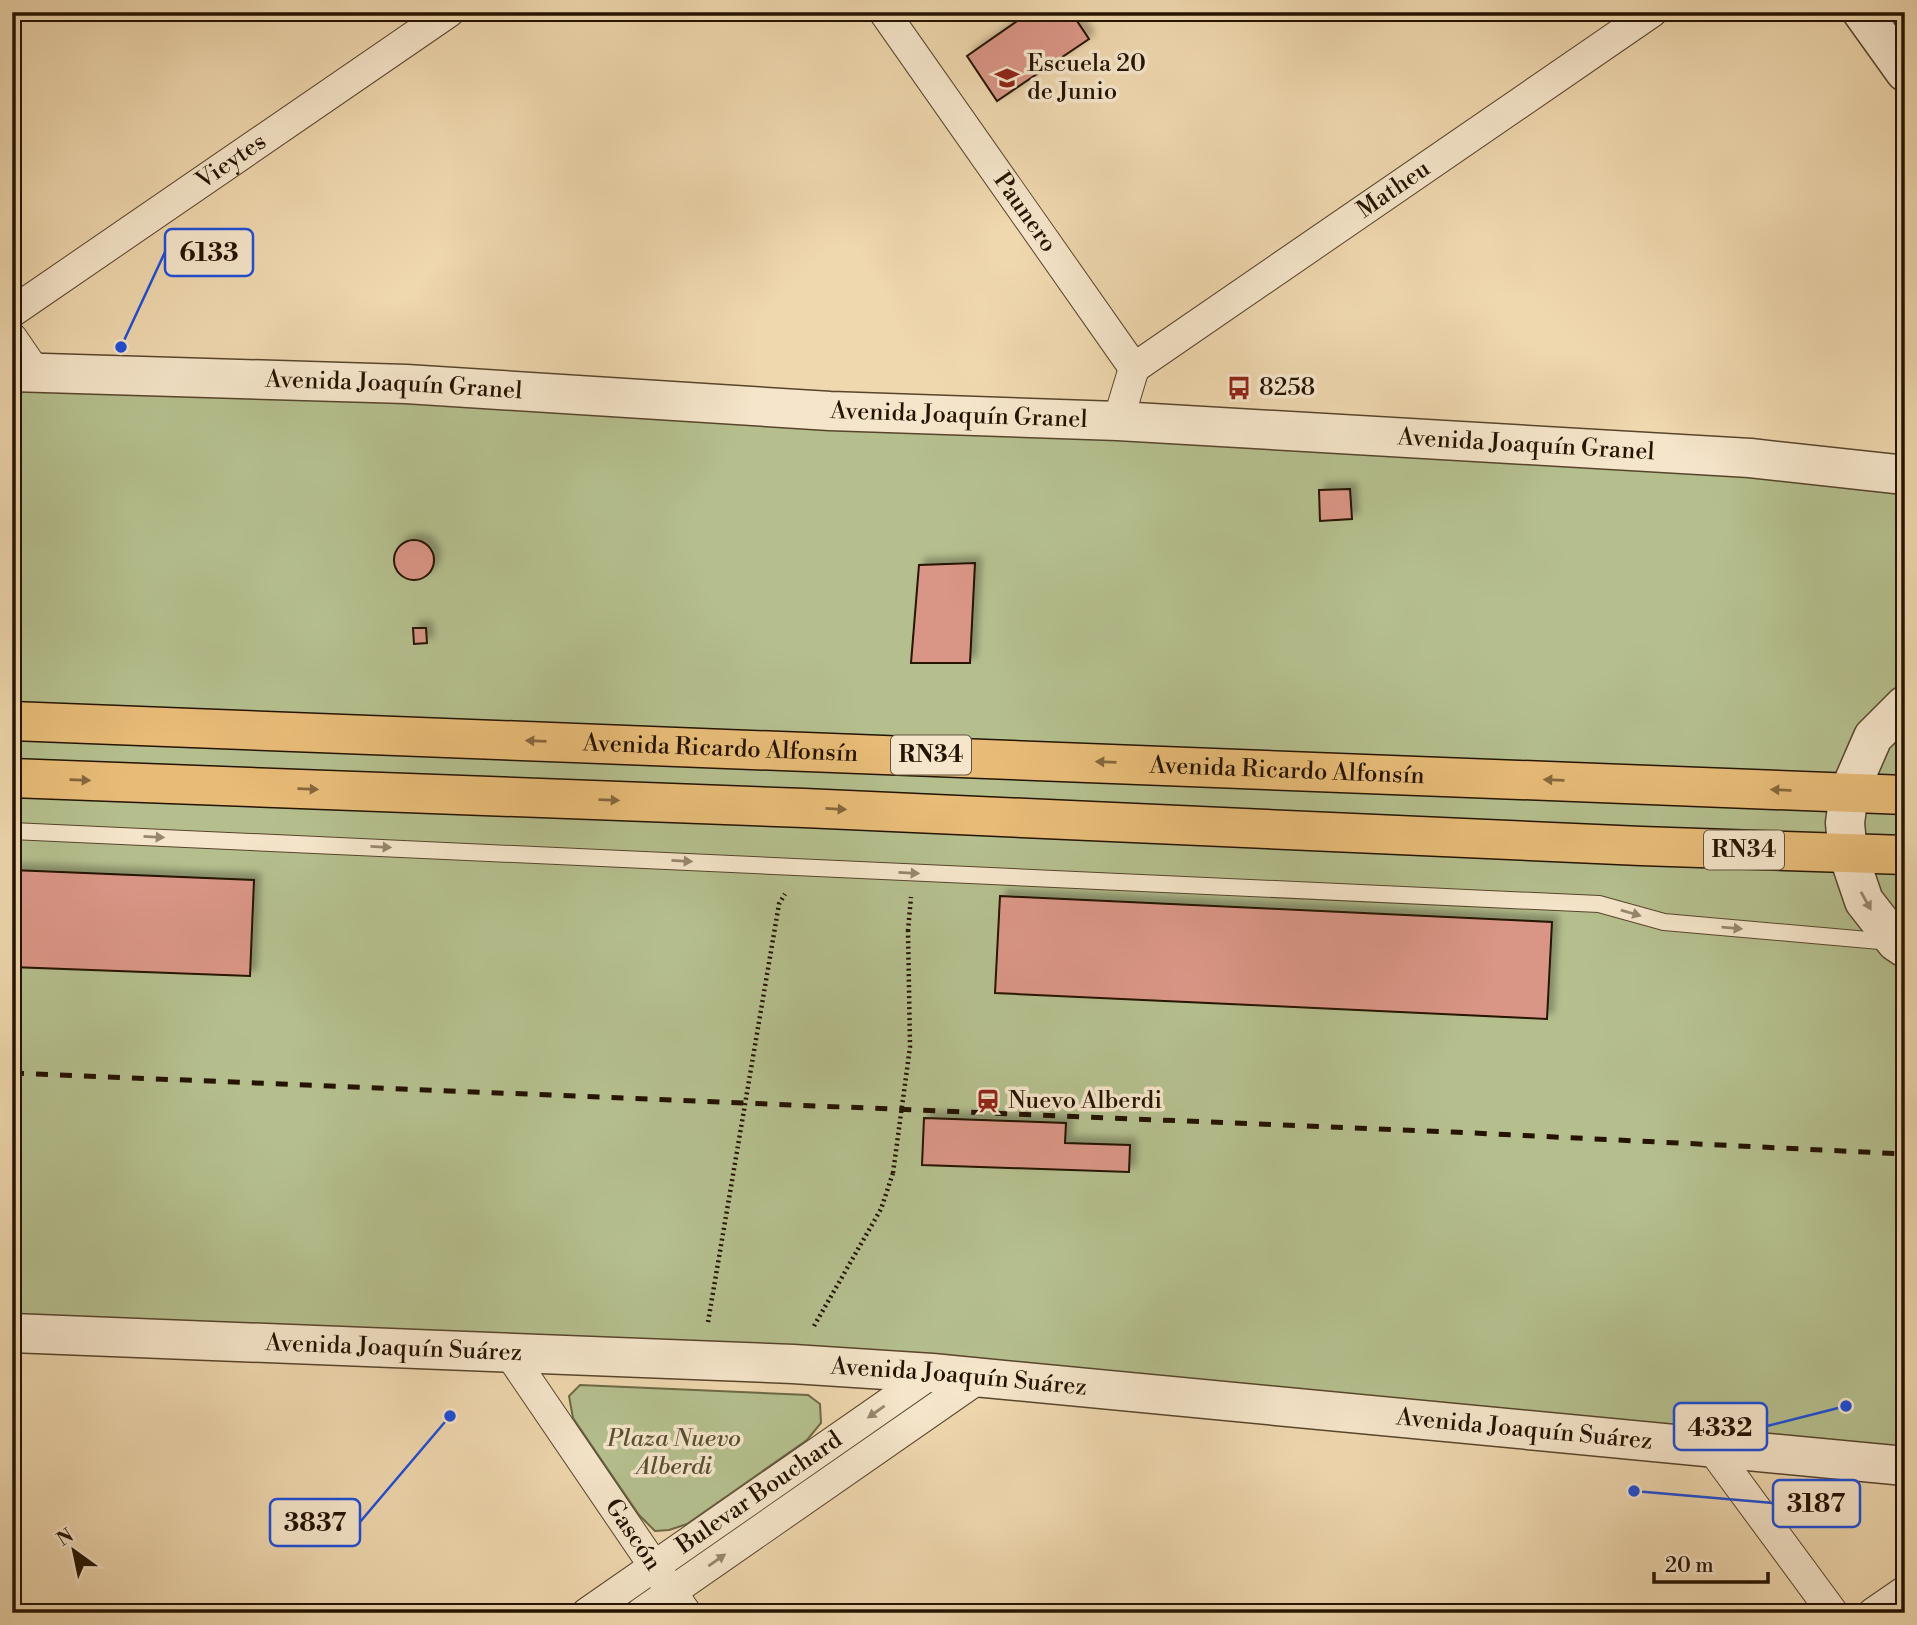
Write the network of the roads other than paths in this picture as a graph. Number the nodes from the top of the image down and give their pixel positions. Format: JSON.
{"nodes":[{"id":1,"x":449,"y":12,"type":"edge"},
{"id":2,"x":884,"y":12,"type":"edge"},
{"id":3,"x":1652,"y":12,"type":"edge"},
{"id":4,"x":1862,"y":12,"type":"edge"},
{"id":5,"x":1905,"y":72,"type":"edge"},
{"id":6,"x":12,"y":312,"type":"edge"},
{"id":7,"x":12,"y":338,"type":"edge"},
{"id":8,"x":1134,"y":368,"type":"junction"},
{"id":9,"x":24,"y":373,"type":"edge"},
{"id":10,"x":1118,"y":421,"type":"junction"},
{"id":11,"x":1860,"y":469,"type":"junction"},
{"id":12,"x":1905,"y":475,"type":"edge"},
{"id":13,"x":1905,"y":497,"type":"edge"},
{"id":14,"x":1905,"y":705,"type":"edge"},
{"id":15,"x":12,"y":721,"type":"edge"},
{"id":16,"x":12,"y":778,"type":"edge"},
{"id":17,"x":1849,"y":792,"type":"junction"},
{"id":18,"x":1905,"y":795,"type":"edge"},
{"id":19,"x":12,"y":831,"type":"edge"},
{"id":20,"x":1848,"y":854,"type":"junction"},
{"id":21,"x":1905,"y":855,"type":"edge"},
{"id":22,"x":1900,"y":945,"type":"edge"},
{"id":23,"x":12,"y":1333,"type":"edge"},
{"id":24,"x":509,"y":1353,"type":"junction"},
{"id":25,"x":932,"y":1373,"type":"junction"},
{"id":26,"x":979,"y":1378,"type":"junction"},
{"id":27,"x":1710,"y":1446,"type":"junction"},
{"id":28,"x":1905,"y":1466,"type":"edge"},
{"id":29,"x":654,"y":1566,"type":"junction"},
{"id":30,"x":1905,"y":1591,"type":"edge"},
{"id":31,"x":679,"y":1602,"type":"edge"},
{"id":32,"x":587,"y":1613,"type":"edge"},
{"id":33,"x":641,"y":1613,"type":"edge"},
{"id":34,"x":1833,"y":1613,"type":"edge"},
{"id":35,"x":1873,"y":1613,"type":"edge"}],
"edges":[{"from":1,"to":6,"type":"street","name":"Vieytes"},
{"from":2,"to":8,"type":"street","name":"Paunero"},
{"from":3,"to":8,"type":"street","name":"Matheu"},
{"from":4,"to":5,"type":"street"},
{"from":7,"to":9,"type":"street"},
{"from":8,"to":10,"type":"street"},
{"from":9,"to":10,"type":"street","name":"Avenida Joaquín Granel"},
{"from":10,"to":11,"type":"street","name":"Avenida Joaquín Granel"},
{"from":11,"to":12,"type":"street","name":"Avenida Joaquín Granel"},
{"from":11,"to":13,"type":"street"},
{"from":14,"to":17,"type":"street"},
{"from":17,"to":15,"type":"highway","name":"Avenida Ricardo Alfonsín","number":"RN34","one_way":true},
{"from":16,"to":20,"type":"highway","number":"RN34","one_way":true},
{"from":17,"to":18,"type":"highway","name":"Avenida Ricardo Alfonsín","number":"RN34"},
{"from":17,"to":20,"type":"street"},
{"from":19,"to":22,"type":"lane","one_way":true},
{"from":20,"to":21,"type":"highway","number":"RN34"},
{"from":20,"to":22,"type":"street","one_way":true},
{"from":23,"to":24,"type":"street","name":"Avenida Joaquín Suárez"},
{"from":24,"to":25,"type":"street","name":"Avenida Joaquín Suárez"},
{"from":24,"to":29,"type":"street","name":"Gascón"},
{"from":25,"to":26,"type":"street","name":"Avenida Joaquín Suárez"},
{"from":25,"to":29,"type":"street","name":"Bulevar Bouchard","one_way":true},
{"from":26,"to":27,"type":"street","name":"Avenida Joaquín Suárez"},
{"from":31,"to":26,"type":"street","name":"Bulevar Bouchard","one_way":true},
{"from":27,"to":28,"type":"street","name":"Avenida Joaquín Suárez"},
{"from":27,"to":34,"type":"street"},
{"from":29,"to":31,"type":"street","name":"Gascón"},
{"from":29,"to":32,"type":"street","name":"Bulevar Bouchard"},
{"from":30,"to":35,"type":"street"},
{"from":31,"to":33,"type":"street","name":"Bulevar Bouchard"}]}
